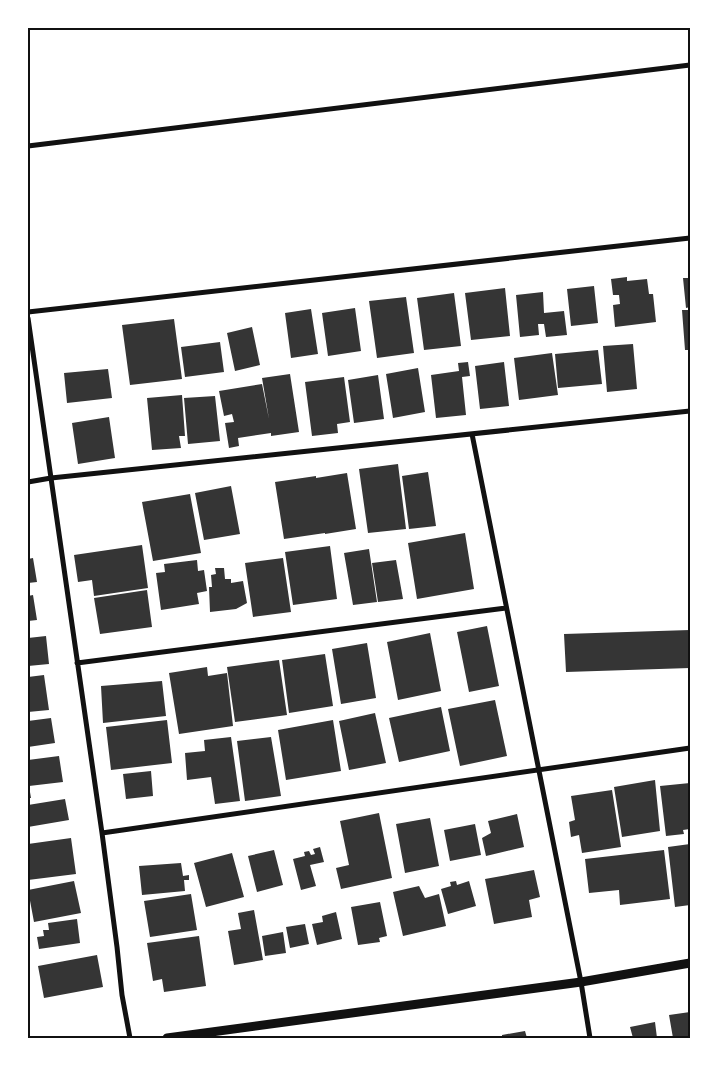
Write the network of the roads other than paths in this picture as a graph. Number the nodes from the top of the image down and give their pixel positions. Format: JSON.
{"nodes":[{"id":1,"x":690,"y":65,"type":"edge"},
{"id":2,"x":28,"y":146,"type":"edge"},
{"id":3,"x":690,"y":238,"type":"edge"},
{"id":4,"x":28,"y":312,"type":"edge"},
{"id":5,"x":28,"y":318,"type":"edge"},
{"id":6,"x":690,"y":411,"type":"edge"},
{"id":7,"x":472,"y":434,"type":"junction"},
{"id":8,"x":50,"y":478,"type":"junction"},
{"id":9,"x":28,"y":482,"type":"edge"},
{"id":10,"x":506,"y":608,"type":"junction"},
{"id":11,"x":77,"y":663,"type":"junction"},
{"id":12,"x":690,"y":748,"type":"edge"},
{"id":13,"x":538,"y":770,"type":"junction"},
{"id":14,"x":102,"y":833,"type":"junction"},
{"id":15,"x":690,"y":963,"type":"edge"},
{"id":16,"x":580,"y":982,"type":"junction"},
{"id":17,"x":130,"y":1038,"type":"edge"},
{"id":18,"x":167,"y":1038,"type":"edge"},
{"id":19,"x":590,"y":1038,"type":"edge"}],
"edges":[{"from":1,"to":2,"type":"street"},
{"from":3,"to":4,"type":"street"},
{"from":5,"to":8,"type":"street"},
{"from":6,"to":7,"type":"street"},
{"from":7,"to":8,"type":"street"},
{"from":7,"to":10,"type":"street"},
{"from":8,"to":9,"type":"street"},
{"from":8,"to":11,"type":"street"},
{"from":10,"to":11,"type":"street"},
{"from":10,"to":13,"type":"street"},
{"from":11,"to":14,"type":"street"},
{"from":12,"to":13,"type":"street"},
{"from":13,"to":14,"type":"street"},
{"from":13,"to":16,"type":"street"},
{"from":14,"to":17,"type":"street"},
{"from":15,"to":16,"type":"street"},
{"from":16,"to":18,"type":"street"},
{"from":16,"to":19,"type":"street"}]}
